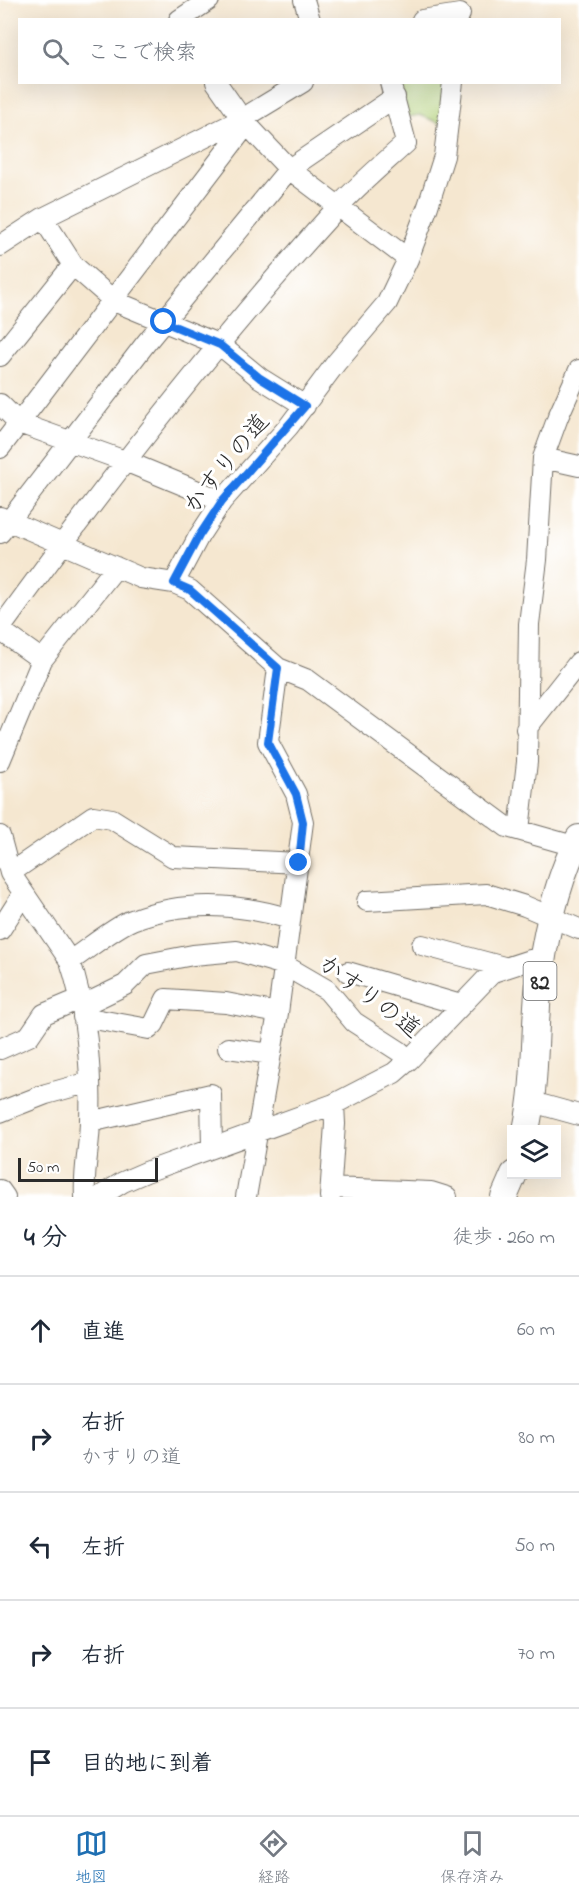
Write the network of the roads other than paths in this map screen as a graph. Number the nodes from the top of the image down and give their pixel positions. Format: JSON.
{"nodes":[{"id":1,"x":209,"y":0,"type":"edge"},
{"id":2,"x":304,"y":0,"type":"edge"},
{"id":3,"x":461,"y":11,"type":"edge"},
{"id":4,"x":182,"y":18,"type":"edge"},
{"id":5,"x":309,"y":18,"type":"edge"},
{"id":6,"x":431,"y":18,"type":"edge"},
{"id":7,"x":217,"y":84,"type":"edge"},
{"id":8,"x":300,"y":84,"type":"edge"},
{"id":9,"x":453,"y":84,"type":"edge"},
{"id":10,"x":393,"y":90,"type":"edge"},
{"id":11,"x":245,"y":122,"type":"junction"},
{"id":12,"x":289,"y":169,"type":"junction"},
{"id":13,"x":338,"y":207,"type":"junction"},
{"id":14,"x":43,"y":218,"type":"junction"},
{"id":15,"x":0,"y":246,"type":"edge"},
{"id":16,"x":408,"y":259,"type":"junction"},
{"id":17,"x":73,"y":265,"type":"junction"},
{"id":18,"x":114,"y":301,"type":"junction"},
{"id":19,"x":164,"y":322,"type":"junction"},
{"id":20,"x":220,"y":345,"type":"junction"},
{"id":21,"x":0,"y":356,"type":"edge"},
{"id":22,"x":579,"y":370,"type":"edge"},
{"id":23,"x":0,"y":404,"type":"edge"},
{"id":24,"x":305,"y":406,"type":"junction"},
{"id":25,"x":20,"y":423,"type":"junction"},
{"id":26,"x":71,"y":441,"type":"junction"},
{"id":27,"x":0,"y":447,"type":"edge"},
{"id":28,"x":543,"y":458,"type":"junction"},
{"id":29,"x":125,"y":461,"type":"junction"},
{"id":30,"x":579,"y":466,"type":"edge"},
{"id":31,"x":222,"y":501,"type":"junction"},
{"id":32,"x":3,"y":524,"type":"edge"},
{"id":33,"x":62,"y":544,"type":"junction"},
{"id":34,"x":116,"y":567,"type":"junction"},
{"id":35,"x":174,"y":583,"type":"junction"},
{"id":36,"x":0,"y":630,"type":"edge"},
{"id":37,"x":42,"y":660,"type":"junction"},
{"id":38,"x":579,"y":662,"type":"edge"},
{"id":39,"x":278,"y":668,"type":"junction"},
{"id":40,"x":526,"y":729,"type":"junction"},
{"id":41,"x":1,"y":756,"type":"edge"},
{"id":42,"x":519,"y":830,"type":"junction"},
{"id":43,"x":0,"y":836,"type":"edge"},
{"id":44,"x":576,"y":851,"type":"edge"},
{"id":45,"x":299,"y":863,"type":"junction"},
{"id":46,"x":10,"y":873,"type":"junction"},
{"id":47,"x":23,"y":894,"type":"junction"},
{"id":48,"x":367,"y":901,"type":"dead end"},
{"id":49,"x":552,"y":916,"type":"junction"},
{"id":50,"x":290,"y":918,"type":"junction"},
{"id":51,"x":579,"y":929,"type":"edge"},
{"id":52,"x":0,"y":930,"type":"edge"},
{"id":53,"x":422,"y":945,"type":"dead end"},
{"id":54,"x":543,"y":959,"type":"junction"},
{"id":55,"x":70,"y":961,"type":"junction"},
{"id":56,"x":284,"y":965,"type":"junction"},
{"id":57,"x":504,"y":967,"type":"junction"},
{"id":58,"x":348,"y":972,"type":"dead end"},
{"id":59,"x":461,"y":1005,"type":"junction"},
{"id":60,"x":81,"y":1009,"type":"junction"},
{"id":61,"x":278,"y":1013,"type":"junction"},
{"id":62,"x":228,"y":1048,"type":"dead end"},
{"id":63,"x":0,"y":1049,"type":"edge"},
{"id":64,"x":271,"y":1054,"type":"junction"},
{"id":65,"x":409,"y":1060,"type":"junction"},
{"id":66,"x":90,"y":1082,"type":"junction"},
{"id":67,"x":532,"y":1102,"type":"junction"},
{"id":68,"x":334,"y":1104,"type":"junction"},
{"id":69,"x":0,"y":1112,"type":"edge"},
{"id":70,"x":579,"y":1115,"type":"edge"},
{"id":71,"x":90,"y":1122,"type":"junction"},
{"id":72,"x":527,"y":1125,"type":"edge"},
{"id":73,"x":258,"y":1130,"type":"junction"},
{"id":74,"x":212,"y":1148,"type":"junction"},
{"id":75,"x":512,"y":1179,"type":"edge"},
{"id":76,"x":0,"y":1190,"type":"edge"},
{"id":77,"x":127,"y":1190,"type":"edge"},
{"id":78,"x":331,"y":1192,"type":"edge"},
{"id":79,"x":5,"y":1197,"type":"edge"},
{"id":80,"x":85,"y":1197,"type":"edge"},
{"id":81,"x":99,"y":1197,"type":"edge"},
{"id":82,"x":246,"y":1197,"type":"edge"},
{"id":83,"x":447,"y":1197,"type":"edge"},
{"id":84,"x":504,"y":1197,"type":"edge"}],
"edges":[{"from":1,"to":4,"type":"street"},
{"from":2,"to":5,"type":"street"},
{"from":3,"to":6,"type":"street"},
{"from":7,"to":11,"type":"street"},
{"from":8,"to":11,"type":"street"},
{"from":9,"to":16,"type":"street","name":"かすりの道"},
{"from":10,"to":12,"type":"street"},
{"from":10,"to":13,"type":"street"},
{"from":11,"to":12,"type":"street"},
{"from":11,"to":14,"type":"street"},
{"from":11,"to":18,"type":"street"},
{"from":12,"to":13,"type":"street"},
{"from":12,"to":19,"type":"street"},
{"from":13,"to":16,"type":"street"},
{"from":13,"to":20,"type":"street"},
{"from":14,"to":15,"type":"street"},
{"from":14,"to":17,"type":"street"},
{"from":16,"to":24,"type":"street","name":"かすりの道"},
{"from":17,"to":18,"type":"street"},
{"from":17,"to":21,"type":"street"},
{"from":18,"to":19,"type":"street"},
{"from":18,"to":25,"type":"street"},
{"from":19,"to":20,"type":"street"},
{"from":19,"to":26,"type":"street"},
{"from":20,"to":24,"type":"street"},
{"from":20,"to":29,"type":"street"},
{"from":22,"to":28,"type":"street"},
{"from":23,"to":25,"type":"street"},
{"from":24,"to":31,"type":"street","name":"かすりの道"},
{"from":25,"to":26,"type":"street"},
{"from":25,"to":27,"type":"street"},
{"from":26,"to":29,"type":"street"},
{"from":26,"to":32,"type":"street"},
{"from":28,"to":30,"type":"street"},
{"from":28,"to":40,"type":"street"},
{"from":29,"to":31,"type":"street"},
{"from":29,"to":33,"type":"street"},
{"from":31,"to":35,"type":"street","name":"かすりの道"},
{"from":32,"to":33,"type":"street"},
{"from":33,"to":34,"type":"street"},
{"from":33,"to":36,"type":"street"},
{"from":34,"to":35,"type":"street"},
{"from":34,"to":37,"type":"street"},
{"from":35,"to":39,"type":"street"},
{"from":36,"to":37,"type":"street"},
{"from":37,"to":41,"type":"street"},
{"from":38,"to":40,"type":"street"},
{"from":39,"to":42,"type":"street"},
{"from":39,"to":45,"type":"street"},
{"from":40,"to":42,"type":"street"},
{"from":42,"to":44,"type":"street"},
{"from":43,"to":46,"type":"street"},
{"from":44,"to":49,"type":"main road","number":"82"},
{"from":45,"to":46,"type":"street"},
{"from":45,"to":50,"type":"street"},
{"from":46,"to":47,"type":"street"},
{"from":47,"to":52,"type":"street"},
{"from":47,"to":55,"type":"street"},
{"from":48,"to":49,"type":"street"},
{"from":49,"to":51,"type":"street"},
{"from":49,"to":54,"type":"main road","number":"82"},
{"from":50,"to":55,"type":"street"},
{"from":50,"to":56,"type":"street"},
{"from":53,"to":57,"type":"street"},
{"from":54,"to":57,"type":"street","name":"かすりの道"},
{"from":54,"to":67,"type":"main road","number":"82"},
{"from":55,"to":60,"type":"street"},
{"from":56,"to":60,"type":"street"},
{"from":56,"to":61,"type":"street","name":"かすりの道"},
{"from":56,"to":65,"type":"street","name":"かすりの道"},
{"from":57,"to":59,"type":"street","name":"かすりの道"},
{"from":58,"to":59,"type":"street"},
{"from":59,"to":65,"type":"street","name":"かすりの道"},
{"from":60,"to":61,"type":"street"},
{"from":60,"to":63,"type":"street"},
{"from":60,"to":66,"type":"street"},
{"from":61,"to":64,"type":"street","name":"かすりの道"},
{"from":62,"to":64,"type":"street"},
{"from":64,"to":73,"type":"street","name":"かすりの道"},
{"from":65,"to":68,"type":"street"},
{"from":66,"to":69,"type":"street"},
{"from":66,"to":71,"type":"street"},
{"from":67,"to":70,"type":"street"},
{"from":67,"to":72,"type":"main road","number":"82"},
{"from":68,"to":73,"type":"street"},
{"from":68,"to":78,"type":"street"},
{"from":71,"to":74,"type":"street"},
{"from":71,"to":80,"type":"street"},
{"from":73,"to":74,"type":"street"},
{"from":73,"to":82,"type":"street","name":"かすりの道"},
{"from":74,"to":77,"type":"street"},
{"from":75,"to":84,"type":"main road"},
{"from":76,"to":79,"type":"street"},
{"from":77,"to":81,"type":"street"},
{"from":78,"to":83,"type":"street"}]}
